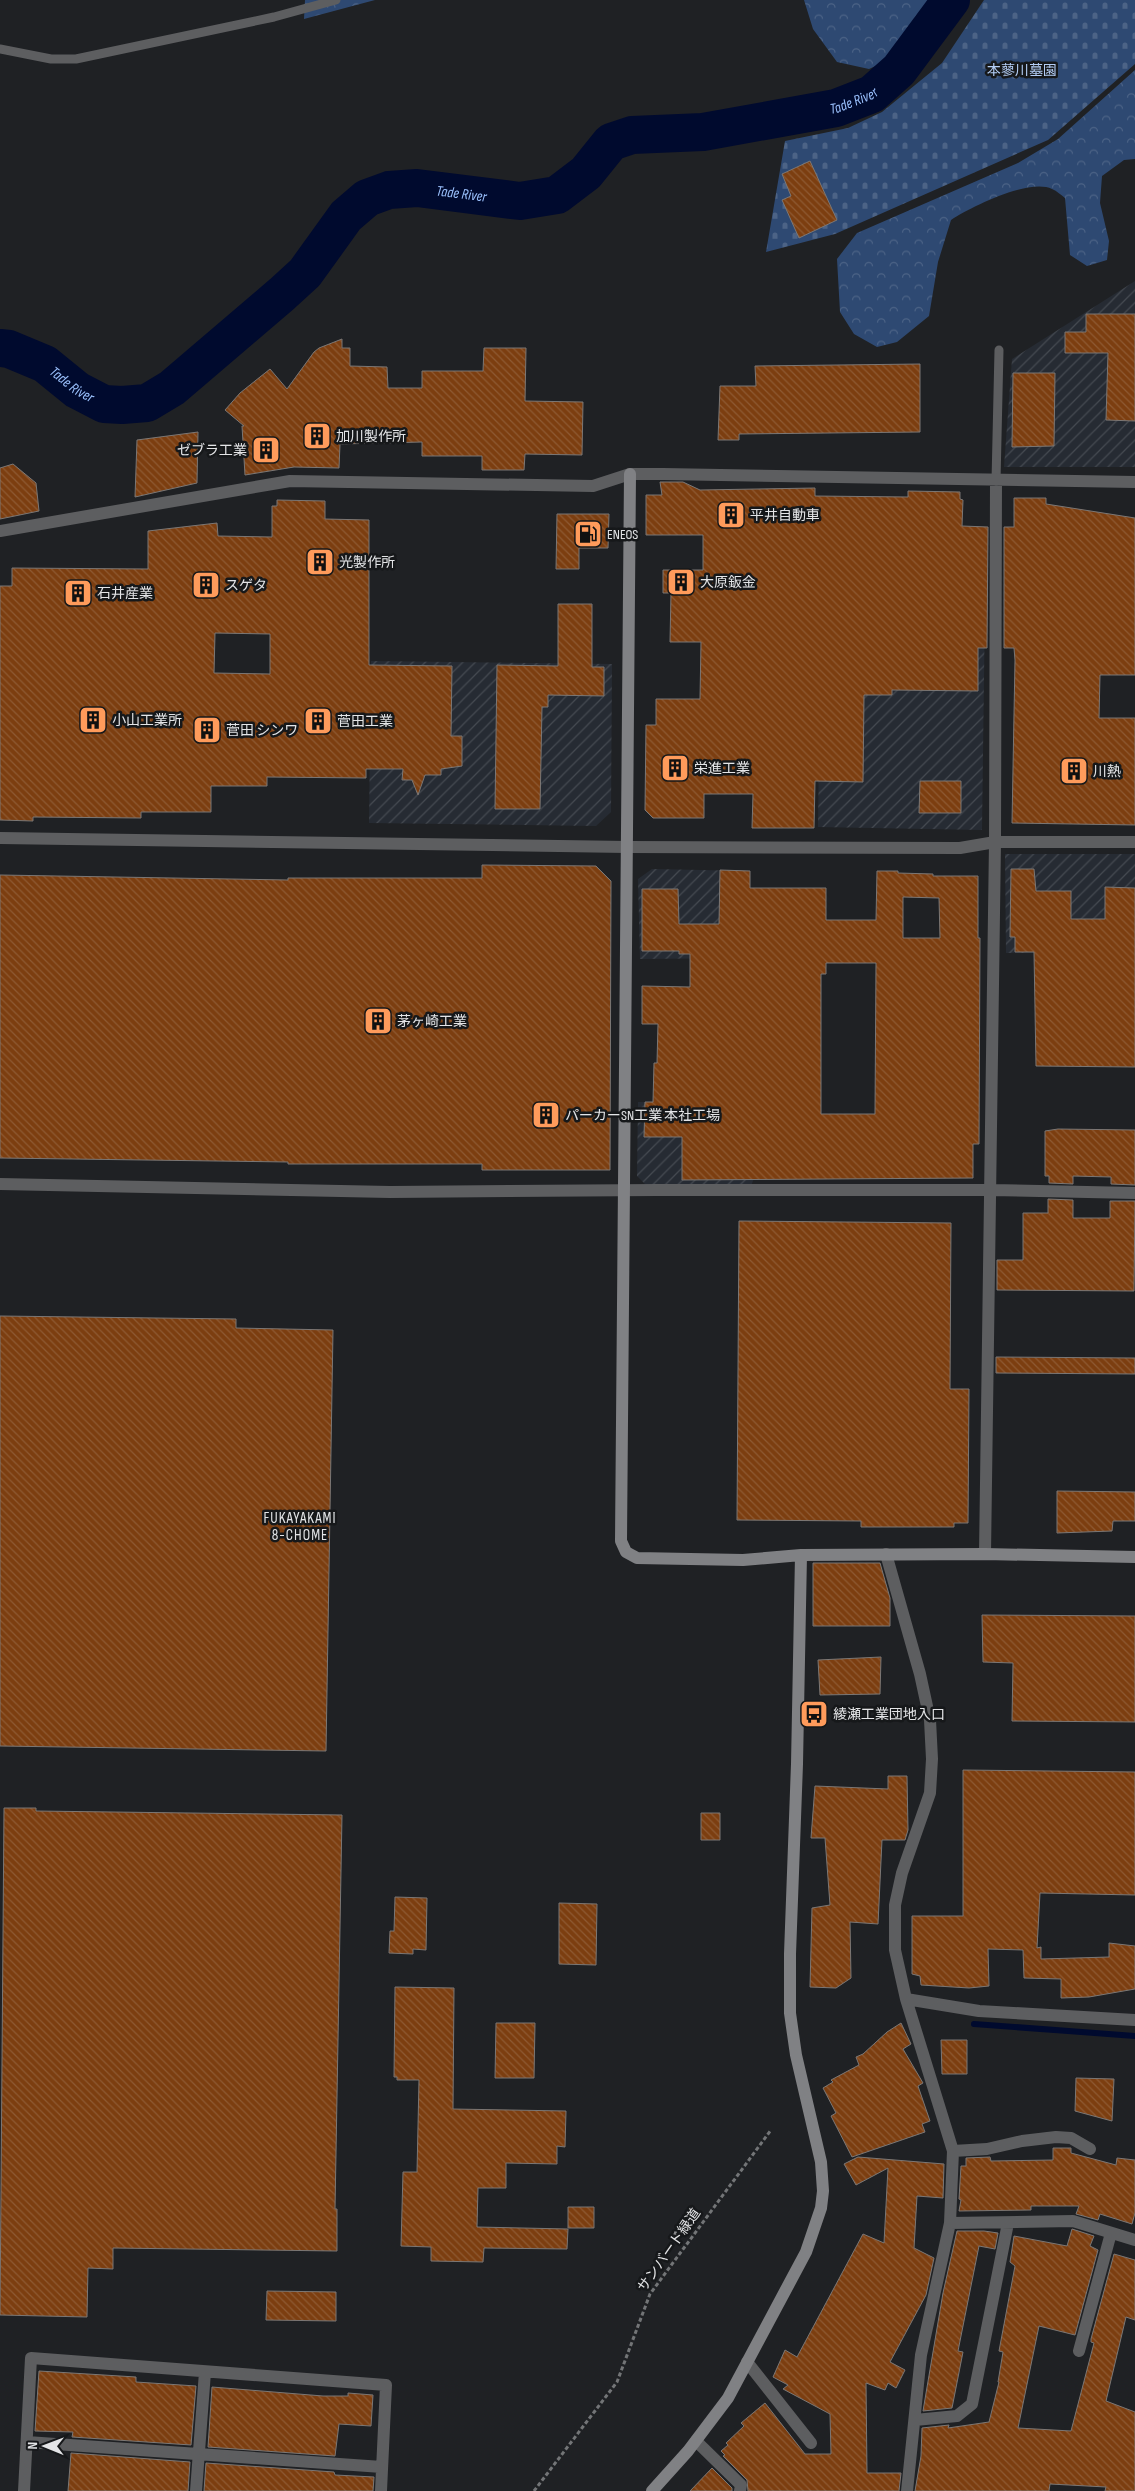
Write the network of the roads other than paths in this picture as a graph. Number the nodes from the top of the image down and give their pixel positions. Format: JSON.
{"nodes":[{"id":1,"x":336,"y":0,"type":"edge"},
{"id":2,"x":0,"y":49,"type":"edge"},
{"id":3,"x":999,"y":350,"type":"dead end"},
{"id":4,"x":630,"y":474,"type":"junction"},
{"id":5,"x":996,"y":481,"type":"junction"},
{"id":6,"x":1135,"y":482,"type":"edge"},
{"id":7,"x":0,"y":531,"type":"edge"},
{"id":8,"x":0,"y":838,"type":"edge"},
{"id":9,"x":995,"y":842,"type":"junction"},
{"id":10,"x":1135,"y":842,"type":"edge"},
{"id":11,"x":627,"y":847,"type":"junction"},
{"id":12,"x":0,"y":1184,"type":"edge"},
{"id":13,"x":624,"y":1190,"type":"junction"},
{"id":14,"x":991,"y":1190,"type":"junction"},
{"id":15,"x":1135,"y":1193,"type":"edge"},
{"id":16,"x":886,"y":1554,"type":"junction"},
{"id":17,"x":985,"y":1554,"type":"junction"},
{"id":18,"x":801,"y":1555,"type":"junction"},
{"id":19,"x":1135,"y":1557,"type":"edge"},
{"id":20,"x":906,"y":1999,"type":"junction"},
{"id":21,"x":1135,"y":2020,"type":"edge"},
{"id":22,"x":1090,"y":2148,"type":"dead end"},
{"id":23,"x":953,"y":2151,"type":"junction"},
{"id":24,"x":950,"y":2223,"type":"junction"},
{"id":25,"x":1008,"y":2223,"type":"junction"},
{"id":26,"x":1111,"y":2233,"type":"junction"},
{"id":27,"x":1135,"y":2240,"type":"edge"},
{"id":28,"x":1079,"y":2351,"type":"dead end"},
{"id":29,"x":747,"y":2362,"type":"junction"},
{"id":30,"x":205,"y":2372,"type":"junction"},
{"id":31,"x":915,"y":2420,"type":"junction"},
{"id":32,"x":696,"y":2441,"type":"junction"},
{"id":33,"x":27,"y":2442,"type":"junction"},
{"id":34,"x":811,"y":2443,"type":"dead end"},
{"id":35,"x":199,"y":2454,"type":"junction"},
{"id":36,"x":382,"y":2467,"type":"junction"},
{"id":37,"x":24,"y":2491,"type":"edge"},
{"id":38,"x":196,"y":2491,"type":"edge"},
{"id":39,"x":381,"y":2491,"type":"edge"},
{"id":40,"x":652,"y":2491,"type":"edge"},
{"id":41,"x":740,"y":2491,"type":"edge"},
{"id":42,"x":907,"y":2491,"type":"edge"}],
"edges":[{"from":1,"to":2,"type":"lane"},
{"from":3,"to":5,"type":"lane"},
{"from":4,"to":5,"type":"street"},
{"from":4,"to":7,"type":"street"},
{"from":4,"to":11,"type":"street"},
{"from":5,"to":6,"type":"street"},
{"from":5,"to":9,"type":"street"},
{"from":8,"to":11,"type":"street"},
{"from":9,"to":10,"type":"street"},
{"from":9,"to":11,"type":"street"},
{"from":9,"to":14,"type":"street"},
{"from":11,"to":13,"type":"street"},
{"from":12,"to":13,"type":"street"},
{"from":13,"to":14,"type":"street"},
{"from":13,"to":18,"type":"street"},
{"from":14,"to":15,"type":"street"},
{"from":14,"to":17,"type":"street"},
{"from":16,"to":17,"type":"street"},
{"from":16,"to":18,"type":"street"},
{"from":16,"to":20,"type":"street"},
{"from":17,"to":19,"type":"street"},
{"from":18,"to":29,"type":"street"},
{"from":20,"to":21,"type":"street"},
{"from":20,"to":23,"type":"street"},
{"from":22,"to":23,"type":"street"},
{"from":23,"to":24,"type":"street"},
{"from":24,"to":25,"type":"street"},
{"from":24,"to":31,"type":"street"},
{"from":25,"to":26,"type":"street"},
{"from":25,"to":31,"type":"street"},
{"from":26,"to":27,"type":"street"},
{"from":26,"to":28,"type":"street"},
{"from":29,"to":32,"type":"street"},
{"from":29,"to":34,"type":"street"},
{"from":30,"to":33,"type":"street"},
{"from":30,"to":35,"type":"street"},
{"from":30,"to":36,"type":"street"},
{"from":31,"to":42,"type":"street"},
{"from":32,"to":40,"type":"street"},
{"from":32,"to":41,"type":"street"},
{"from":33,"to":35,"type":"street"},
{"from":33,"to":37,"type":"street"},
{"from":35,"to":36,"type":"street"},
{"from":35,"to":38,"type":"street"},
{"from":36,"to":39,"type":"street"}]}
